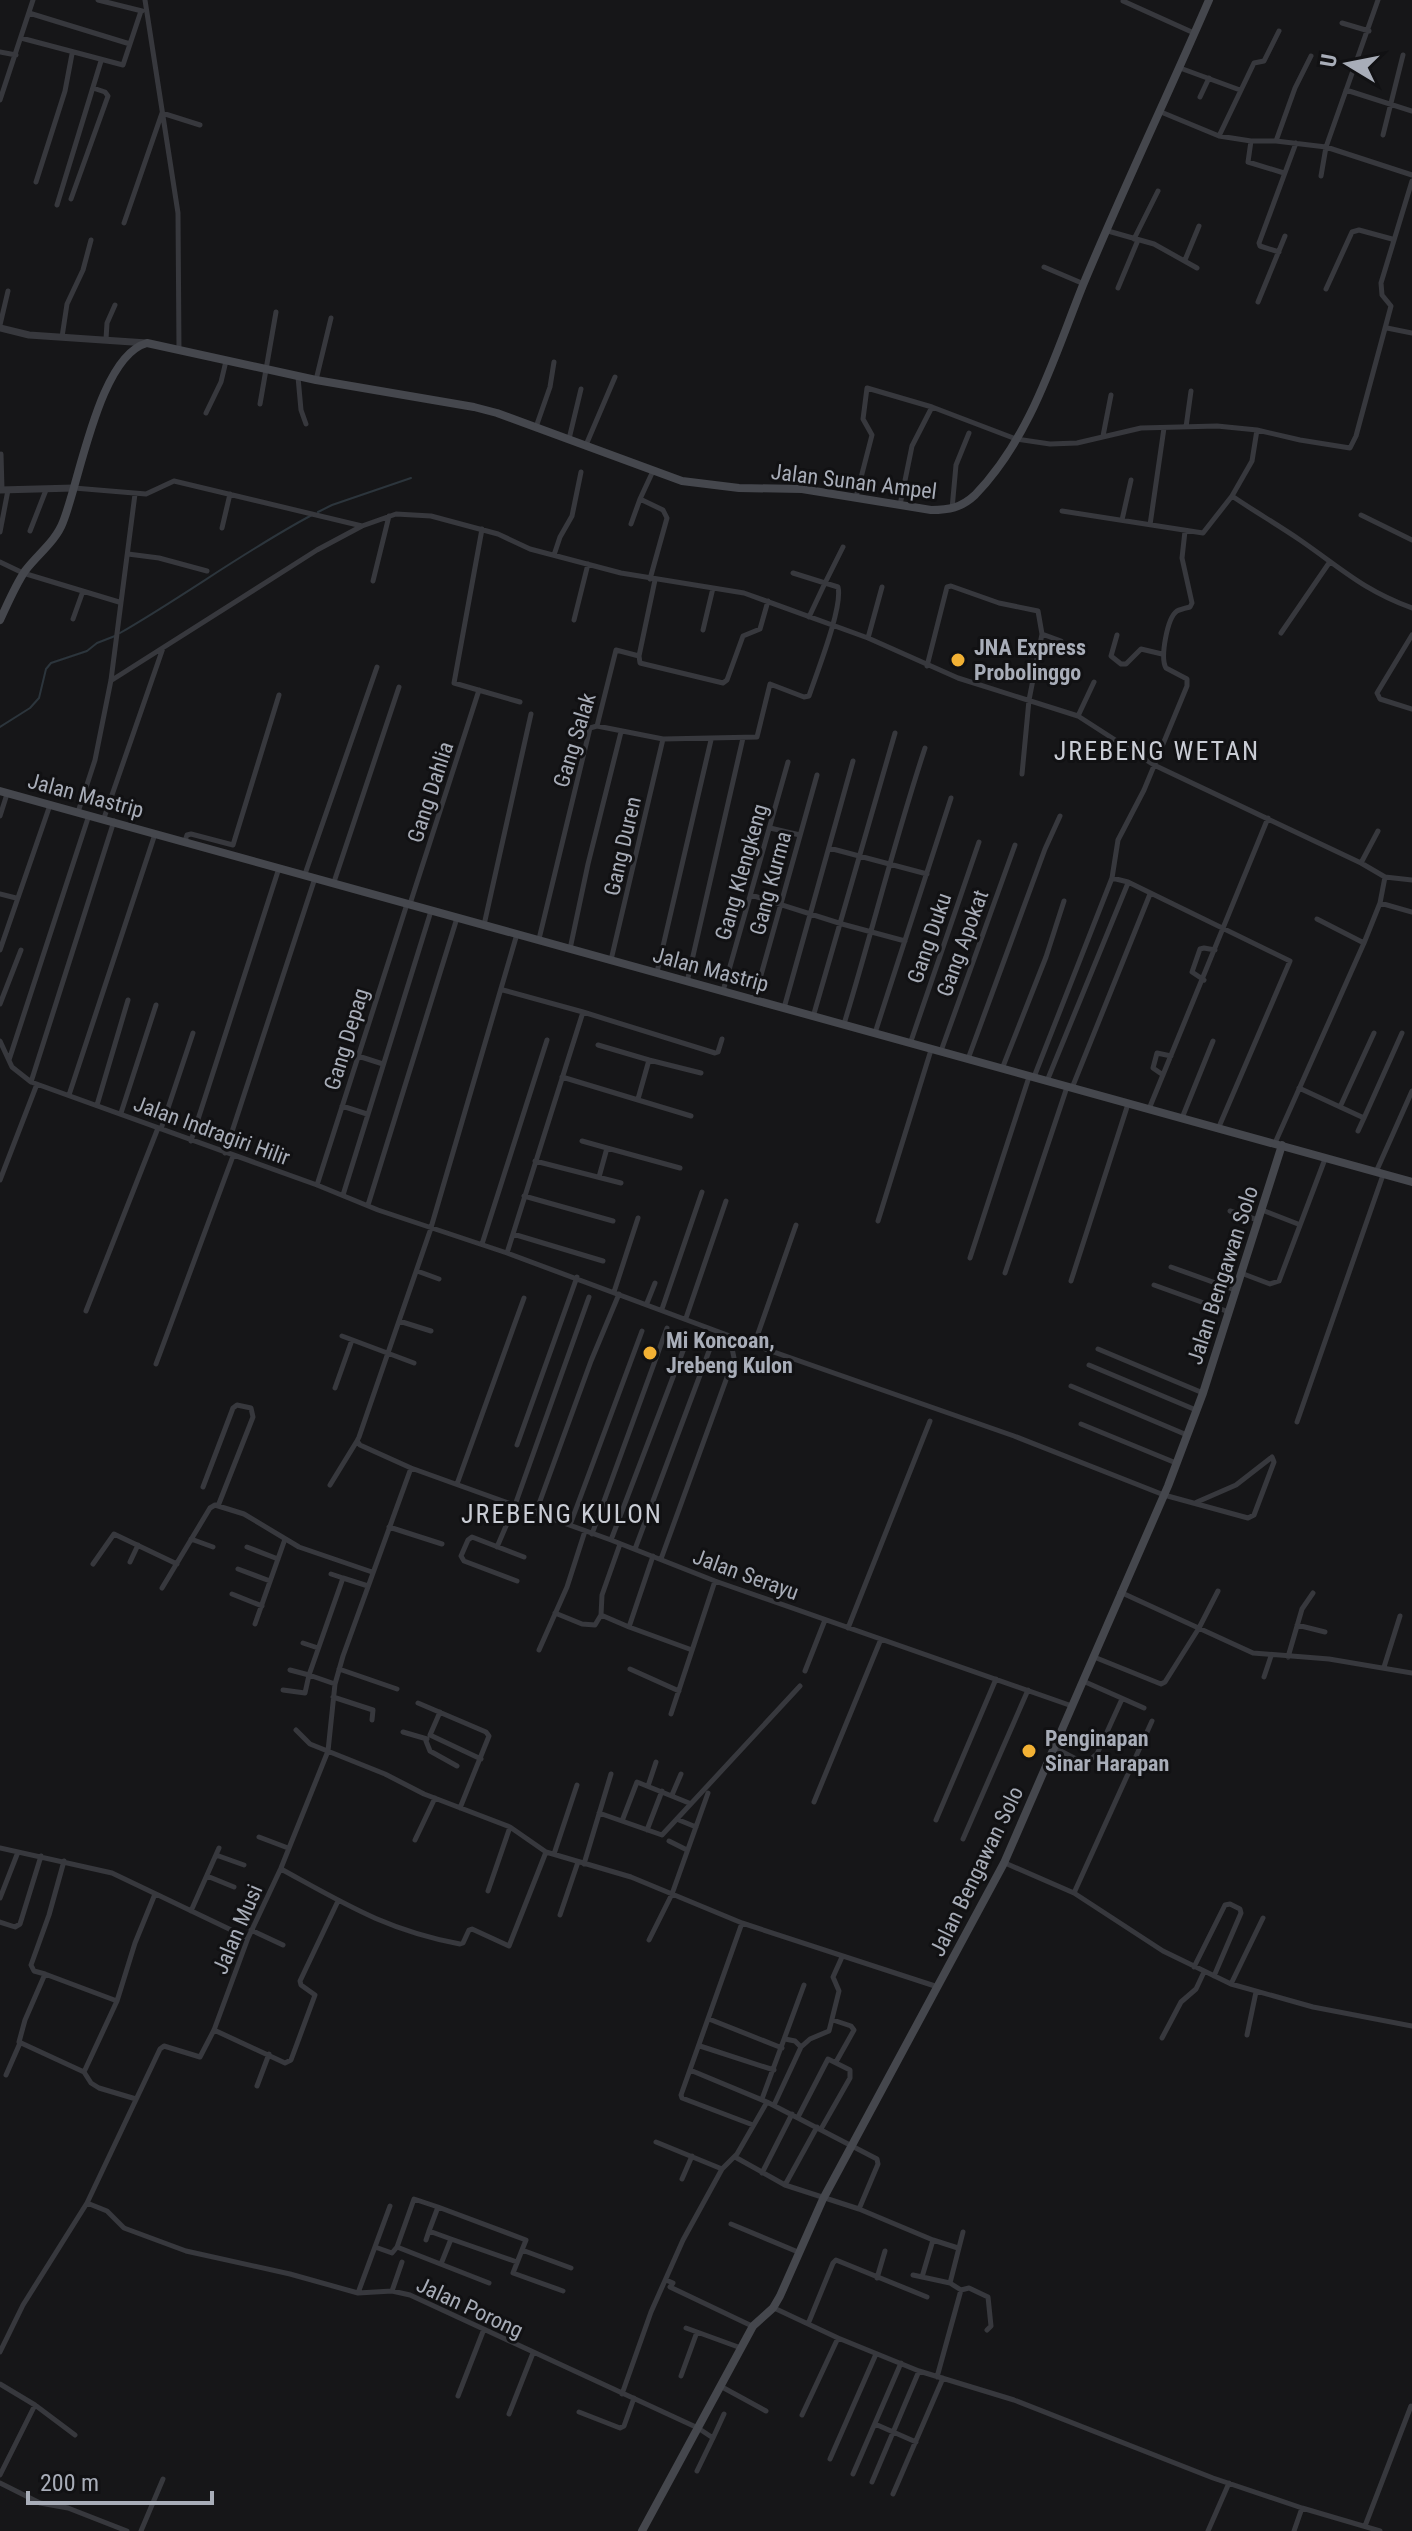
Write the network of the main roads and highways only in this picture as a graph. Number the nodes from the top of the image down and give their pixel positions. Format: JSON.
{"nodes":[{"id":1,"x":1209,"y":0,"type":"edge"},
{"id":2,"x":0,"y":620,"type":"edge"},
{"id":3,"x":4,"y":792,"type":"edge"},
{"id":4,"x":1278,"y":1144,"type":"junction"},
{"id":5,"x":1412,"y":1182,"type":"edge"},
{"id":6,"x":646,"y":2530,"type":"edge"}],
"edges":[{"from":1,"to":2,"type":"main road","name":"Jalan Sunan Ampel"},
{"from":3,"to":4,"type":"main road","name":"Jalan Mastrip"},
{"from":4,"to":5,"type":"main road","name":"Jalan Mastrip"},
{"from":4,"to":6,"type":"main road","name":"Jalan Bengawan Solo"}]}
